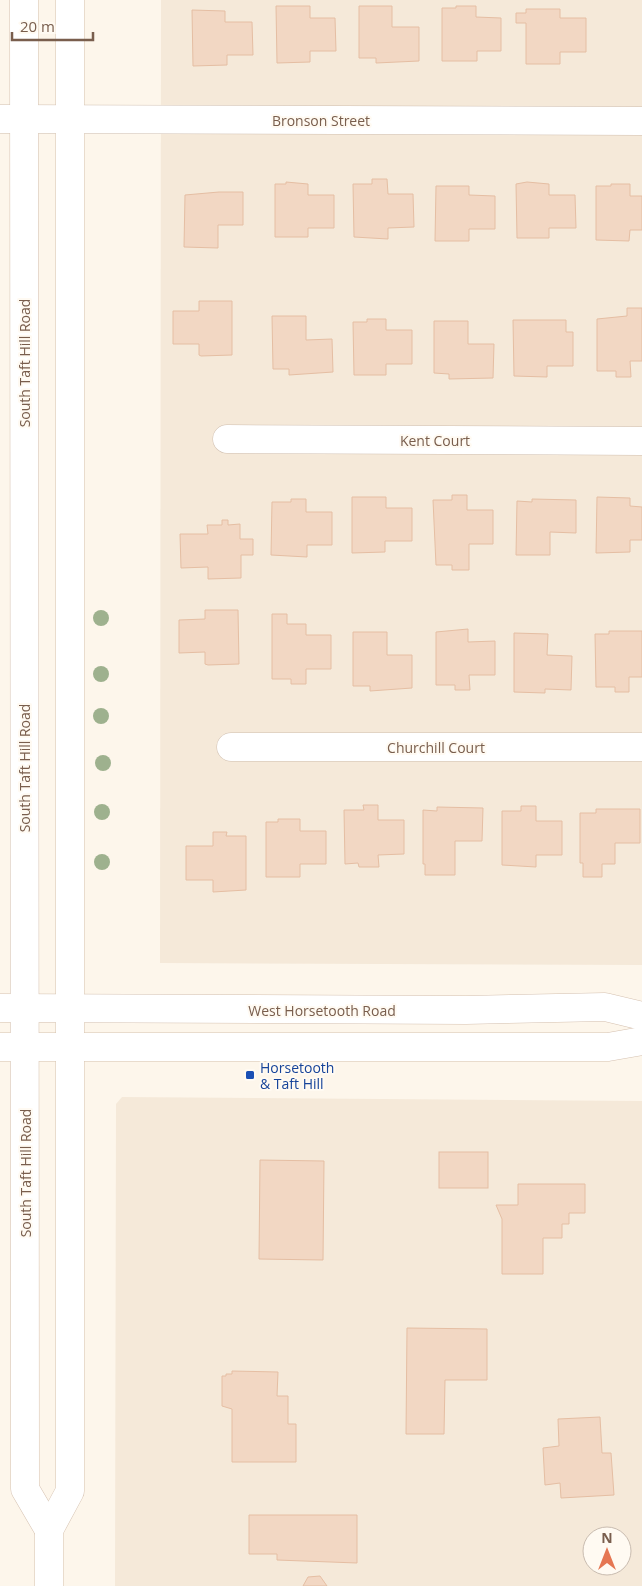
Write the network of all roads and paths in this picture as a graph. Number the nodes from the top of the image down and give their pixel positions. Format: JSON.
{"nodes":[{"id":1,"x":24,"y":0,"type":"edge"},
{"id":2,"x":70,"y":0,"type":"edge"},
{"id":3,"x":12,"y":119,"type":"edge"},
{"id":4,"x":70,"y":119,"type":"junction"},
{"id":5,"x":642,"y":121,"type":"edge"},
{"id":6,"x":227,"y":439,"type":"dead end"},
{"id":7,"x":642,"y":441,"type":"edge"},
{"id":8,"x":230,"y":747,"type":"dead end"},
{"id":9,"x":642,"y":748,"type":"edge"},
{"id":10,"x":12,"y":1008,"type":"edge"},
{"id":11,"x":72,"y":1009,"type":"junction"},
{"id":12,"x":642,"y":1016,"type":"edge"},
{"id":13,"x":642,"y":1041,"type":"edge"},
{"id":14,"x":12,"y":1046,"type":"edge"},
{"id":15,"x":71,"y":1047,"type":"junction"},
{"id":16,"x":49,"y":1530,"type":"junction"},
{"id":17,"x":49,"y":1586,"type":"edge"}],
"edges":[{"from":1,"to":3,"type":"main road","name":"South Taft Hill Road"},
{"from":2,"to":4,"type":"main road"},
{"from":3,"to":4,"type":"main road","name":"Bronson Street"},
{"from":3,"to":10,"type":"main road","name":"South Taft Hill Road"},
{"from":4,"to":5,"type":"main road","name":"Bronson Street"},
{"from":4,"to":11,"type":"main road"},
{"from":6,"to":7,"type":"main road","name":"Kent Court"},
{"from":8,"to":9,"type":"main road","name":"Churchill Court"},
{"from":10,"to":11,"type":"main road","name":"West Horsetooth Road"},
{"from":10,"to":14,"type":"main road","name":"South Taft Hill Road"},
{"from":11,"to":12,"type":"main road","name":"West Horsetooth Road"},
{"from":11,"to":15,"type":"main road"},
{"from":13,"to":15,"type":"main road"},
{"from":14,"to":15,"type":"main road"},
{"from":14,"to":16,"type":"main road","name":"South Taft Hill Road"},
{"from":15,"to":16,"type":"main road"},
{"from":16,"to":17,"type":"main road"}]}
